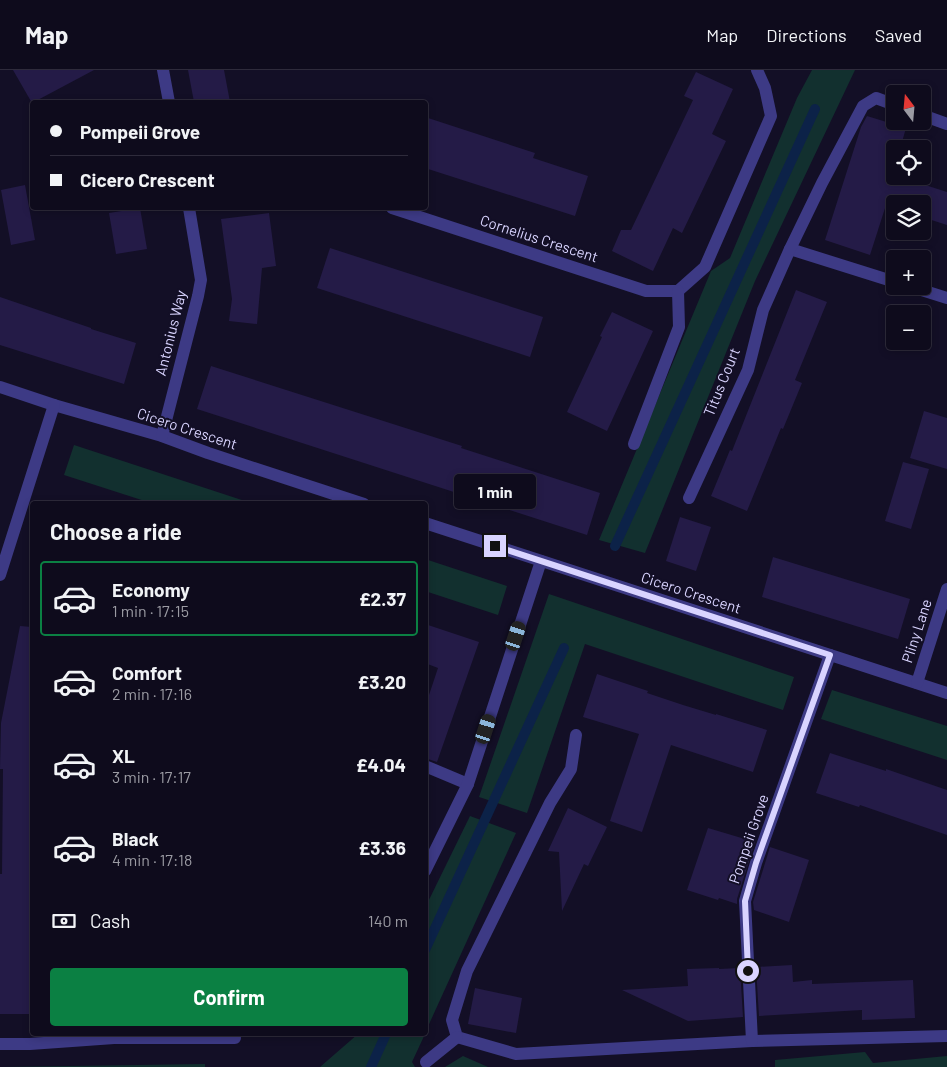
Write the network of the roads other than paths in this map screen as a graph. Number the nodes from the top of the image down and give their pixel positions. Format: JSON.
{"nodes":[{"id":1,"x":163,"y":70,"type":"edge"},
{"id":2,"x":757,"y":70,"type":"edge"},
{"id":3,"x":169,"y":100,"type":"edge"},
{"id":4,"x":886,"y":102,"type":"edge"},
{"id":5,"x":931,"y":118,"type":"edge"},
{"id":6,"x":947,"y":124,"type":"edge"},
{"id":7,"x":189,"y":210,"type":"edge"},
{"id":8,"x":398,"y":210,"type":"edge"},
{"id":9,"x":790,"y":249,"type":"junction"},
{"id":10,"x":886,"y":279,"type":"edge"},
{"id":11,"x":678,"y":291,"type":"junction"},
{"id":12,"x":931,"y":293,"type":"edge"},
{"id":13,"x":947,"y":298,"type":"edge"},
{"id":14,"x":0,"y":387,"type":"edge"},
{"id":15,"x":54,"y":406,"type":"junction"},
{"id":16,"x":162,"y":436,"type":"junction"},
{"id":17,"x":634,"y":444,"type":"dead end"},
{"id":18,"x":689,"y":498,"type":"dead end"},
{"id":19,"x":355,"y":501,"type":"edge"},
{"id":20,"x":428,"y":525,"type":"edge"},
{"id":21,"x":541,"y":561,"type":"junction"},
{"id":22,"x":0,"y":575,"type":"edge"},
{"id":23,"x":947,"y":590,"type":"edge"},
{"id":24,"x":830,"y":655,"type":"junction"},
{"id":25,"x":917,"y":683,"type":"junction"},
{"id":26,"x":947,"y":693,"type":"edge"},
{"id":27,"x":576,"y":735,"type":"dead end"},
{"id":28,"x":428,"y":767,"type":"edge"},
{"id":29,"x":468,"y":784,"type":"junction"},
{"id":30,"x":428,"y":865,"type":"edge"},
{"id":31,"x":947,"y":1036,"type":"edge"},
{"id":32,"x":457,"y":1037,"type":"junction"},
{"id":33,"x":235,"y":1038,"type":"dead end"},
{"id":34,"x":752,"y":1041,"type":"junction"},
{"id":35,"x":0,"y":1044,"type":"edge"},
{"id":36,"x":426,"y":1062,"type":"dead end"}],
"edges":[{"from":1,"to":3,"type":"street"},
{"from":2,"to":11,"type":"street"},
{"from":4,"to":9,"type":"street","name":"Titus Court"},
{"from":5,"to":6,"type":"street"},
{"from":7,"to":16,"type":"street","name":"Antonius Way"},
{"from":8,"to":11,"type":"street","name":"Cornelius Crescent"},
{"from":9,"to":10,"type":"street"},
{"from":9,"to":18,"type":"street","name":"Titus Court"},
{"from":11,"to":17,"type":"street"},
{"from":12,"to":13,"type":"street"},
{"from":14,"to":15,"type":"street","name":"Cicero Crescent"},
{"from":15,"to":16,"type":"street","name":"Cicero Crescent"},
{"from":15,"to":22,"type":"street"},
{"from":16,"to":19,"type":"street","name":"Cicero Crescent"},
{"from":20,"to":21,"type":"street","name":"Cicero Crescent"},
{"from":21,"to":24,"type":"street","name":"Cicero Crescent"},
{"from":21,"to":29,"type":"street"},
{"from":23,"to":25,"type":"street","name":"Pliny Lane"},
{"from":24,"to":25,"type":"street","name":"Cicero Crescent"},
{"from":24,"to":34,"type":"street","name":"Pompeii Grove"},
{"from":25,"to":26,"type":"street","name":"Cicero Crescent"},
{"from":27,"to":32,"type":"street"},
{"from":28,"to":29,"type":"street"},
{"from":29,"to":30,"type":"street"},
{"from":31,"to":34,"type":"street"},
{"from":32,"to":34,"type":"street"},
{"from":32,"to":36,"type":"street"},
{"from":33,"to":35,"type":"street"}]}
